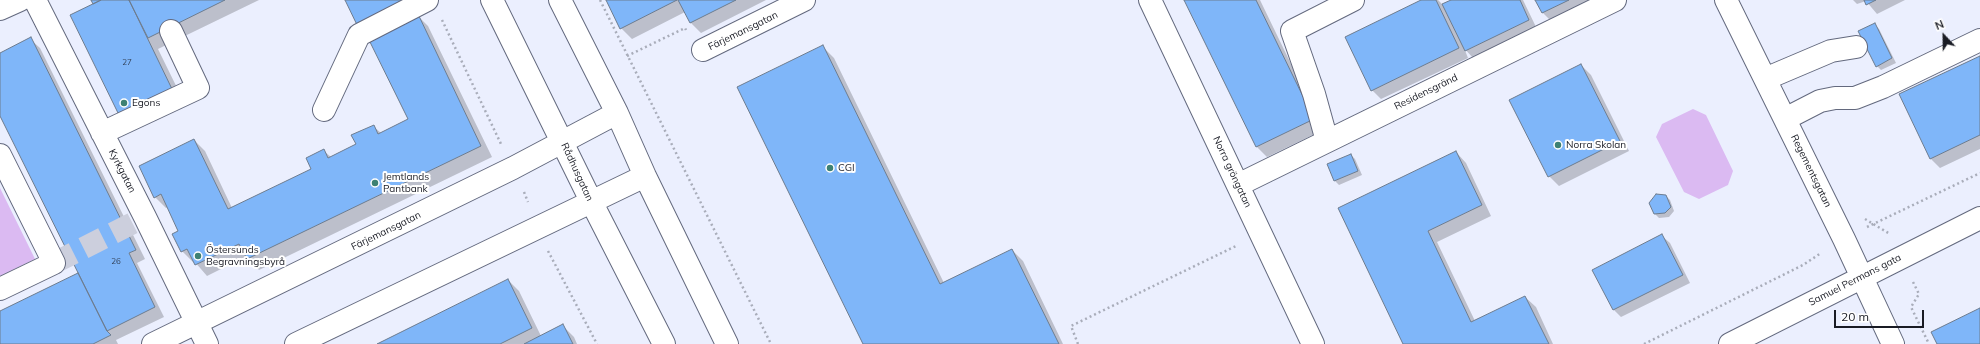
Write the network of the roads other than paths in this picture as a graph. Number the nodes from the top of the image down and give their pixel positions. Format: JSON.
{"nodes":[{"id":1,"x":20,"y":0,"type":"edge"},
{"id":2,"x":35,"y":0,"type":"edge"},
{"id":3,"x":427,"y":0,"type":"edge"},
{"id":4,"x":492,"y":0,"type":"edge"},
{"id":5,"x":560,"y":0,"type":"edge"},
{"id":6,"x":804,"y":0,"type":"edge"},
{"id":7,"x":1150,"y":0,"type":"edge"},
{"id":8,"x":1353,"y":0,"type":"edge"},
{"id":9,"x":1614,"y":0,"type":"edge"},
{"id":10,"x":1726,"y":0,"type":"edge"},
{"id":11,"x":0,"y":10,"type":"edge"},
{"id":12,"x":172,"y":31,"type":"dead end"},
{"id":13,"x":1980,"y":40,"type":"edge"},
{"id":14,"x":1856,"y":47,"type":"dead end"},
{"id":15,"x":703,"y":50,"type":"road end"},
{"id":16,"x":1765,"y":79,"type":"junction"},
{"id":17,"x":324,"y":110,"type":"dead end"},
{"id":18,"x":616,"y":113,"type":"junction"},
{"id":19,"x":1785,"y":119,"type":"junction"},
{"id":20,"x":102,"y":134,"type":"junction"},
{"id":21,"x":563,"y":141,"type":"junction"},
{"id":22,"x":1327,"y":141,"type":"junction"},
{"id":23,"x":0,"y":155,"type":"edge"},
{"id":24,"x":645,"y":176,"type":"junction"},
{"id":25,"x":1238,"y":185,"type":"junction"},
{"id":26,"x":592,"y":203,"type":"junction"},
{"id":27,"x":1980,"y":218,"type":"edge"},
{"id":28,"x":1861,"y":276,"type":"junction"},
{"id":29,"x":0,"y":289,"type":"edge"},
{"id":30,"x":197,"y":323,"type":"junction"},
{"id":31,"x":153,"y":344,"type":"edge"},
{"id":32,"x":206,"y":344,"type":"edge"},
{"id":33,"x":296,"y":344,"type":"edge"},
{"id":34,"x":664,"y":344,"type":"edge"},
{"id":35,"x":727,"y":344,"type":"edge"},
{"id":36,"x":1313,"y":344,"type":"edge"},
{"id":37,"x":1730,"y":344,"type":"edge"},
{"id":38,"x":1893,"y":344,"type":"edge"}],
"edges":[{"from":1,"to":11,"type":"street"},
{"from":2,"to":20,"type":"street","name":"Kyrkgatan"},
{"from":3,"to":17,"type":"street"},
{"from":4,"to":21,"type":"street","name":"Rådhusgatan"},
{"from":5,"to":18,"type":"street"},
{"from":6,"to":15,"type":"street","name":"Färjemansgatan"},
{"from":7,"to":25,"type":"street","name":"Norra gröngatan"},
{"from":8,"to":22,"type":"street"},
{"from":9,"to":22,"type":"street","name":"Residensgränd"},
{"from":10,"to":16,"type":"street","name":"Regementsgatan"},
{"from":12,"to":20,"type":"street"},
{"from":13,"to":19,"type":"street"},
{"from":14,"to":16,"type":"street"},
{"from":16,"to":19,"type":"street","name":"Regementsgatan"},
{"from":18,"to":21,"type":"street","name":"Färjemansgatan"},
{"from":18,"to":24,"type":"street"},
{"from":19,"to":28,"type":"street","name":"Regementsgatan"},
{"from":20,"to":30,"type":"street","name":"Kyrkgatan"},
{"from":21,"to":26,"type":"street","name":"Rådhusgatan"},
{"from":21,"to":30,"type":"street","name":"Färjemansgatan"},
{"from":22,"to":25,"type":"street","name":"Residensgränd"},
{"from":23,"to":29,"type":"street"},
{"from":24,"to":26,"type":"street"},
{"from":24,"to":35,"type":"street"},
{"from":25,"to":36,"type":"street","name":"Norra gröngatan"},
{"from":26,"to":33,"type":"street"},
{"from":26,"to":34,"type":"street","name":"Rådhusgatan"},
{"from":27,"to":28,"type":"street","name":"Samuel Permans gata"},
{"from":28,"to":37,"type":"street","name":"Samuel Permans gata"},
{"from":28,"to":38,"type":"street","name":"Regementsgatan"},
{"from":30,"to":31,"type":"street","name":"Färjemansgatan"},
{"from":30,"to":32,"type":"street","name":"Kyrkgatan"}]}
